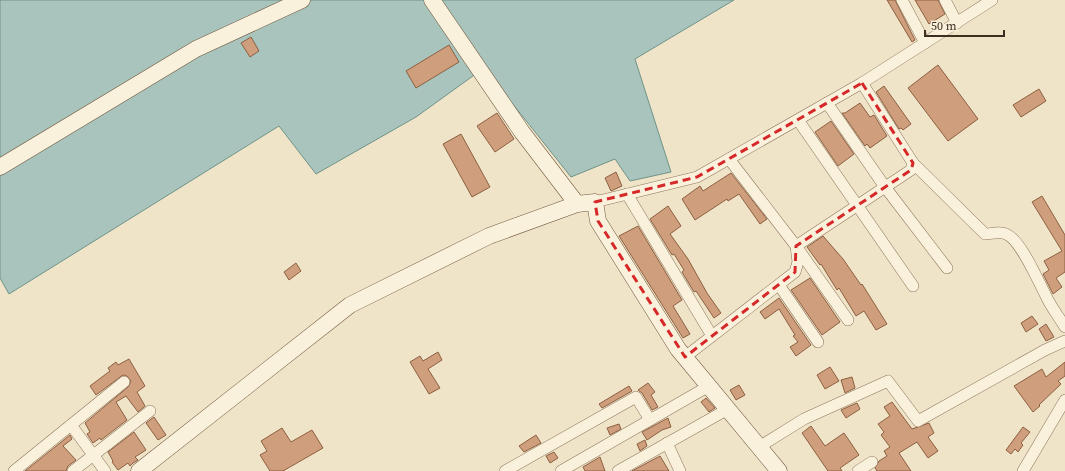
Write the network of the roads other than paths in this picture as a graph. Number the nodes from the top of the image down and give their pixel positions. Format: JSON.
{"nodes":[{"id":1,"x":302,"y":0,"type":"edge"},
{"id":2,"x":432,"y":0,"type":"edge"},
{"id":3,"x":902,"y":0,"type":"edge"},
{"id":4,"x":946,"y":0,"type":"edge"},
{"id":5,"x":991,"y":0,"type":"edge"},
{"id":6,"x":957,"y":23,"type":"junction"},
{"id":7,"x":925,"y":43,"type":"junction"},
{"id":8,"x":862,"y":83,"type":"junction"},
{"id":9,"x":827,"y":103,"type":"junction"},
{"id":10,"x":798,"y":120,"type":"junction"},
{"id":11,"x":729,"y":159,"type":"junction"},
{"id":12,"x":913,"y":163,"type":"junction"},
{"id":13,"x":0,"y":167,"type":"edge"},
{"id":14,"x":885,"y":187,"type":"junction"},
{"id":15,"x":627,"y":194,"type":"junction"},
{"id":16,"x":595,"y":202,"type":"junction"},
{"id":17,"x":577,"y":204,"type":"junction"},
{"id":18,"x":857,"y":206,"type":"junction"},
{"id":19,"x":796,"y":246,"type":"junction"},
{"id":20,"x":946,"y":268,"type":"dead end"},
{"id":21,"x":779,"y":285,"type":"junction"},
{"id":22,"x":913,"y":286,"type":"dead end"},
{"id":23,"x":848,"y":320,"type":"dead end"},
{"id":24,"x":1065,"y":327,"type":"edge"},
{"id":25,"x":712,"y":336,"type":"junction"},
{"id":26,"x":1065,"y":341,"type":"edge"},
{"id":27,"x":818,"y":342,"type":"dead end"},
{"id":28,"x":685,"y":357,"type":"junction"},
{"id":29,"x":124,"y":382,"type":"dead end"},
{"id":30,"x":709,"y":386,"type":"junction"},
{"id":31,"x":1065,"y":400,"type":"edge"},
{"id":32,"x":728,"y":409,"type":"junction"},
{"id":33,"x":150,"y":411,"type":"dead end"},
{"id":34,"x":650,"y":420,"type":"junction"},
{"id":35,"x":71,"y":425,"type":"junction"},
{"id":36,"x":667,"y":444,"type":"junction"},
{"id":37,"x":759,"y":447,"type":"junction"},
{"id":38,"x":92,"y":454,"type":"junction"},
{"id":39,"x":872,"y":462,"type":"dead end"},
{"id":40,"x":14,"y":471,"type":"edge"},
{"id":41,"x":73,"y":471,"type":"edge"},
{"id":42,"x":105,"y":471,"type":"edge"},
{"id":43,"x":139,"y":471,"type":"edge"},
{"id":44,"x":505,"y":471,"type":"edge"},
{"id":45,"x":561,"y":471,"type":"edge"},
{"id":46,"x":618,"y":471,"type":"edge"},
{"id":47,"x":679,"y":471,"type":"edge"},
{"id":48,"x":779,"y":471,"type":"edge"},
{"id":49,"x":858,"y":471,"type":"edge"},
{"id":50,"x":1023,"y":471,"type":"edge"}],
"edges":[{"from":1,"to":13,"type":"street"},
{"from":2,"to":17,"type":"street"},
{"from":3,"to":7,"type":"street"},
{"from":4,"to":6,"type":"street"},
{"from":5,"to":6,"type":"street"},
{"from":6,"to":7,"type":"street"},
{"from":7,"to":8,"type":"street"},
{"from":8,"to":9,"type":"street"},
{"from":8,"to":12,"type":"street"},
{"from":9,"to":10,"type":"street"},
{"from":9,"to":14,"type":"street"},
{"from":10,"to":11,"type":"street"},
{"from":10,"to":18,"type":"street"},
{"from":11,"to":15,"type":"street"},
{"from":11,"to":19,"type":"street"},
{"from":12,"to":14,"type":"street"},
{"from":12,"to":24,"type":"street"},
{"from":14,"to":18,"type":"street"},
{"from":14,"to":20,"type":"street"},
{"from":15,"to":16,"type":"street"},
{"from":15,"to":25,"type":"street"},
{"from":16,"to":17,"type":"street"},
{"from":16,"to":28,"type":"street"},
{"from":17,"to":43,"type":"street"},
{"from":18,"to":19,"type":"street"},
{"from":18,"to":22,"type":"street"},
{"from":19,"to":21,"type":"street"},
{"from":19,"to":23,"type":"street"},
{"from":21,"to":25,"type":"street"},
{"from":21,"to":27,"type":"street"},
{"from":25,"to":28,"type":"street"},
{"from":26,"to":37,"type":"street"},
{"from":28,"to":30,"type":"street"},
{"from":29,"to":35,"type":"street"},
{"from":30,"to":32,"type":"street"},
{"from":30,"to":34,"type":"street"},
{"from":31,"to":50,"type":"street"},
{"from":32,"to":36,"type":"street"},
{"from":32,"to":37,"type":"street"},
{"from":33,"to":38,"type":"street"},
{"from":34,"to":44,"type":"street"},
{"from":34,"to":45,"type":"street"},
{"from":35,"to":38,"type":"street"},
{"from":35,"to":40,"type":"street"},
{"from":36,"to":46,"type":"street"},
{"from":36,"to":47,"type":"street"},
{"from":37,"to":48,"type":"street"},
{"from":38,"to":41,"type":"street"},
{"from":38,"to":42,"type":"street"},
{"from":39,"to":49,"type":"street"}]}
